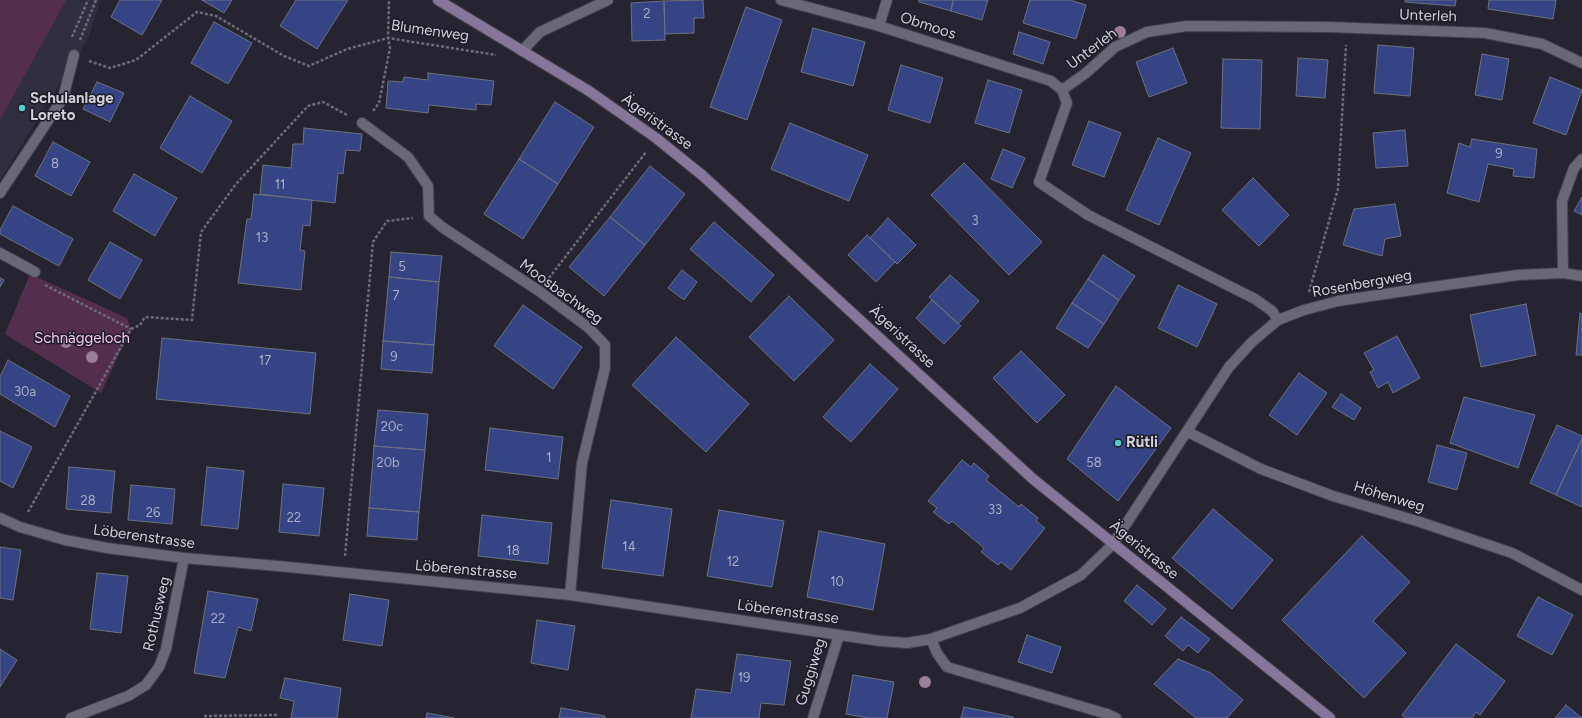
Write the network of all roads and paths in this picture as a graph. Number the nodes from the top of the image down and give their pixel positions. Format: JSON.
{"nodes":[{"id":1,"x":96,"y":0,"type":"edge"},
{"id":2,"x":389,"y":0,"type":"edge"},
{"id":3,"x":438,"y":0,"type":"edge"},
{"id":4,"x":608,"y":0,"type":"edge"},
{"id":5,"x":781,"y":0,"type":"edge"},
{"id":6,"x":886,"y":0,"type":"edge"},
{"id":7,"x":879,"y":26,"type":"junction"},
{"id":8,"x":1347,"y":28,"type":"junction"},
{"id":9,"x":388,"y":38,"type":"junction"},
{"id":10,"x":522,"y":50,"type":"junction"},
{"id":11,"x":74,"y":55,"type":"junction"},
{"id":12,"x":1582,"y":62,"type":"edge"},
{"id":13,"x":1062,"y":90,"type":"junction"},
{"id":14,"x":379,"y":104,"type":"dead end"},
{"id":15,"x":362,"y":123,"type":"joint"},
{"id":16,"x":656,"y":138,"type":"junction"},
{"id":17,"x":1582,"y":159,"type":"edge"},
{"id":18,"x":0,"y":193,"type":"edge"},
{"id":19,"x":429,"y":216,"type":"junction"},
{"id":20,"x":0,"y":253,"type":"edge"},
{"id":21,"x":35,"y":272,"type":"joint"},
{"id":22,"x":1563,"y":272,"type":"junction"},
{"id":23,"x":1582,"y":276,"type":"edge"},
{"id":24,"x":539,"y":291,"type":"junction"},
{"id":25,"x":1304,"y":310,"type":"junction"},
{"id":26,"x":1278,"y":320,"type":"junction"},
{"id":27,"x":131,"y":329,"type":"junction"},
{"id":28,"x":1188,"y":432,"type":"junction"},
{"id":29,"x":0,"y":518,"type":"edge"},
{"id":30,"x":20,"y":527,"type":"junction"},
{"id":31,"x":1113,"y":544,"type":"junction"},
{"id":32,"x":184,"y":558,"type":"junction"},
{"id":33,"x":344,"y":573,"type":"junction"},
{"id":34,"x":1582,"y":590,"type":"edge"},
{"id":35,"x":570,"y":596,"type":"junction"},
{"id":36,"x":839,"y":634,"type":"junction"},
{"id":37,"x":931,"y":639,"type":"junction"},
{"id":38,"x":278,"y":715,"type":"dead end"},
{"id":39,"x":204,"y":716,"type":"dead end"},
{"id":40,"x":71,"y":718,"type":"edge"},
{"id":41,"x":812,"y":718,"type":"edge"},
{"id":42,"x":1116,"y":718,"type":"edge"},
{"id":43,"x":1330,"y":718,"type":"edge"}],
"edges":[{"from":1,"to":11,"type":"path"},
{"from":2,"to":9,"type":"path"},
{"from":3,"to":10,"type":"main road","name":"Ägeristrasse"},
{"from":4,"to":10,"type":"street"},
{"from":5,"to":7,"type":"street","name":"Obmoos"},
{"from":6,"to":7,"type":"street"},
{"from":7,"to":13,"type":"street","name":"Obmoos"},
{"from":8,"to":12,"type":"street","name":"Unterleh"},
{"from":8,"to":13,"type":"street","name":"Unterleh"},
{"from":8,"to":25,"type":"path"},
{"from":9,"to":10,"type":"path","name":"Blumenweg"},
{"from":9,"to":11,"type":"path","name":"Blumenweg"},
{"from":9,"to":14,"type":"path"},
{"from":10,"to":16,"type":"main road","name":"Ägeristrasse"},
{"from":11,"to":18,"type":"street"},
{"from":13,"to":26,"type":"street","name":"Unterleh"},
{"from":15,"to":19,"type":"street"},
{"from":15,"to":27,"type":"path"},
{"from":16,"to":24,"type":"path"},
{"from":16,"to":31,"type":"main road","name":"Ägeristrasse"},
{"from":17,"to":22,"type":"street"},
{"from":19,"to":24,"type":"street","name":"Moosbachweg"},
{"from":19,"to":33,"type":"path"},
{"from":20,"to":21,"type":"street"},
{"from":21,"to":27,"type":"path"},
{"from":22,"to":23,"type":"street","name":"Rosenbergweg"},
{"from":22,"to":25,"type":"street","name":"Rosenbergweg"},
{"from":24,"to":35,"type":"street","name":"Moosbachweg"},
{"from":25,"to":26,"type":"street","name":"Rosenbergweg"},
{"from":26,"to":28,"type":"street","name":"Rosenbergweg"},
{"from":27,"to":30,"type":"path"},
{"from":28,"to":31,"type":"street","name":"Rosenbergweg"},
{"from":28,"to":34,"type":"street","name":"Höhenweg"},
{"from":29,"to":30,"type":"street","name":"Löberenstrasse"},
{"from":30,"to":32,"type":"street","name":"Löberenstrasse"},
{"from":31,"to":37,"type":"street","name":"Löberenstrasse"},
{"from":31,"to":43,"type":"main road","name":"Ägeristrasse"},
{"from":32,"to":33,"type":"street","name":"Löberenstrasse"},
{"from":32,"to":40,"type":"street","name":"Rothusweg"},
{"from":33,"to":35,"type":"street","name":"Löberenstrasse"},
{"from":35,"to":36,"type":"street","name":"Löberenstrasse"},
{"from":36,"to":37,"type":"street","name":"Löberenstrasse"},
{"from":36,"to":41,"type":"street","name":"Guggiweg"},
{"from":37,"to":42,"type":"street"},
{"from":38,"to":39,"type":"path"}]}
